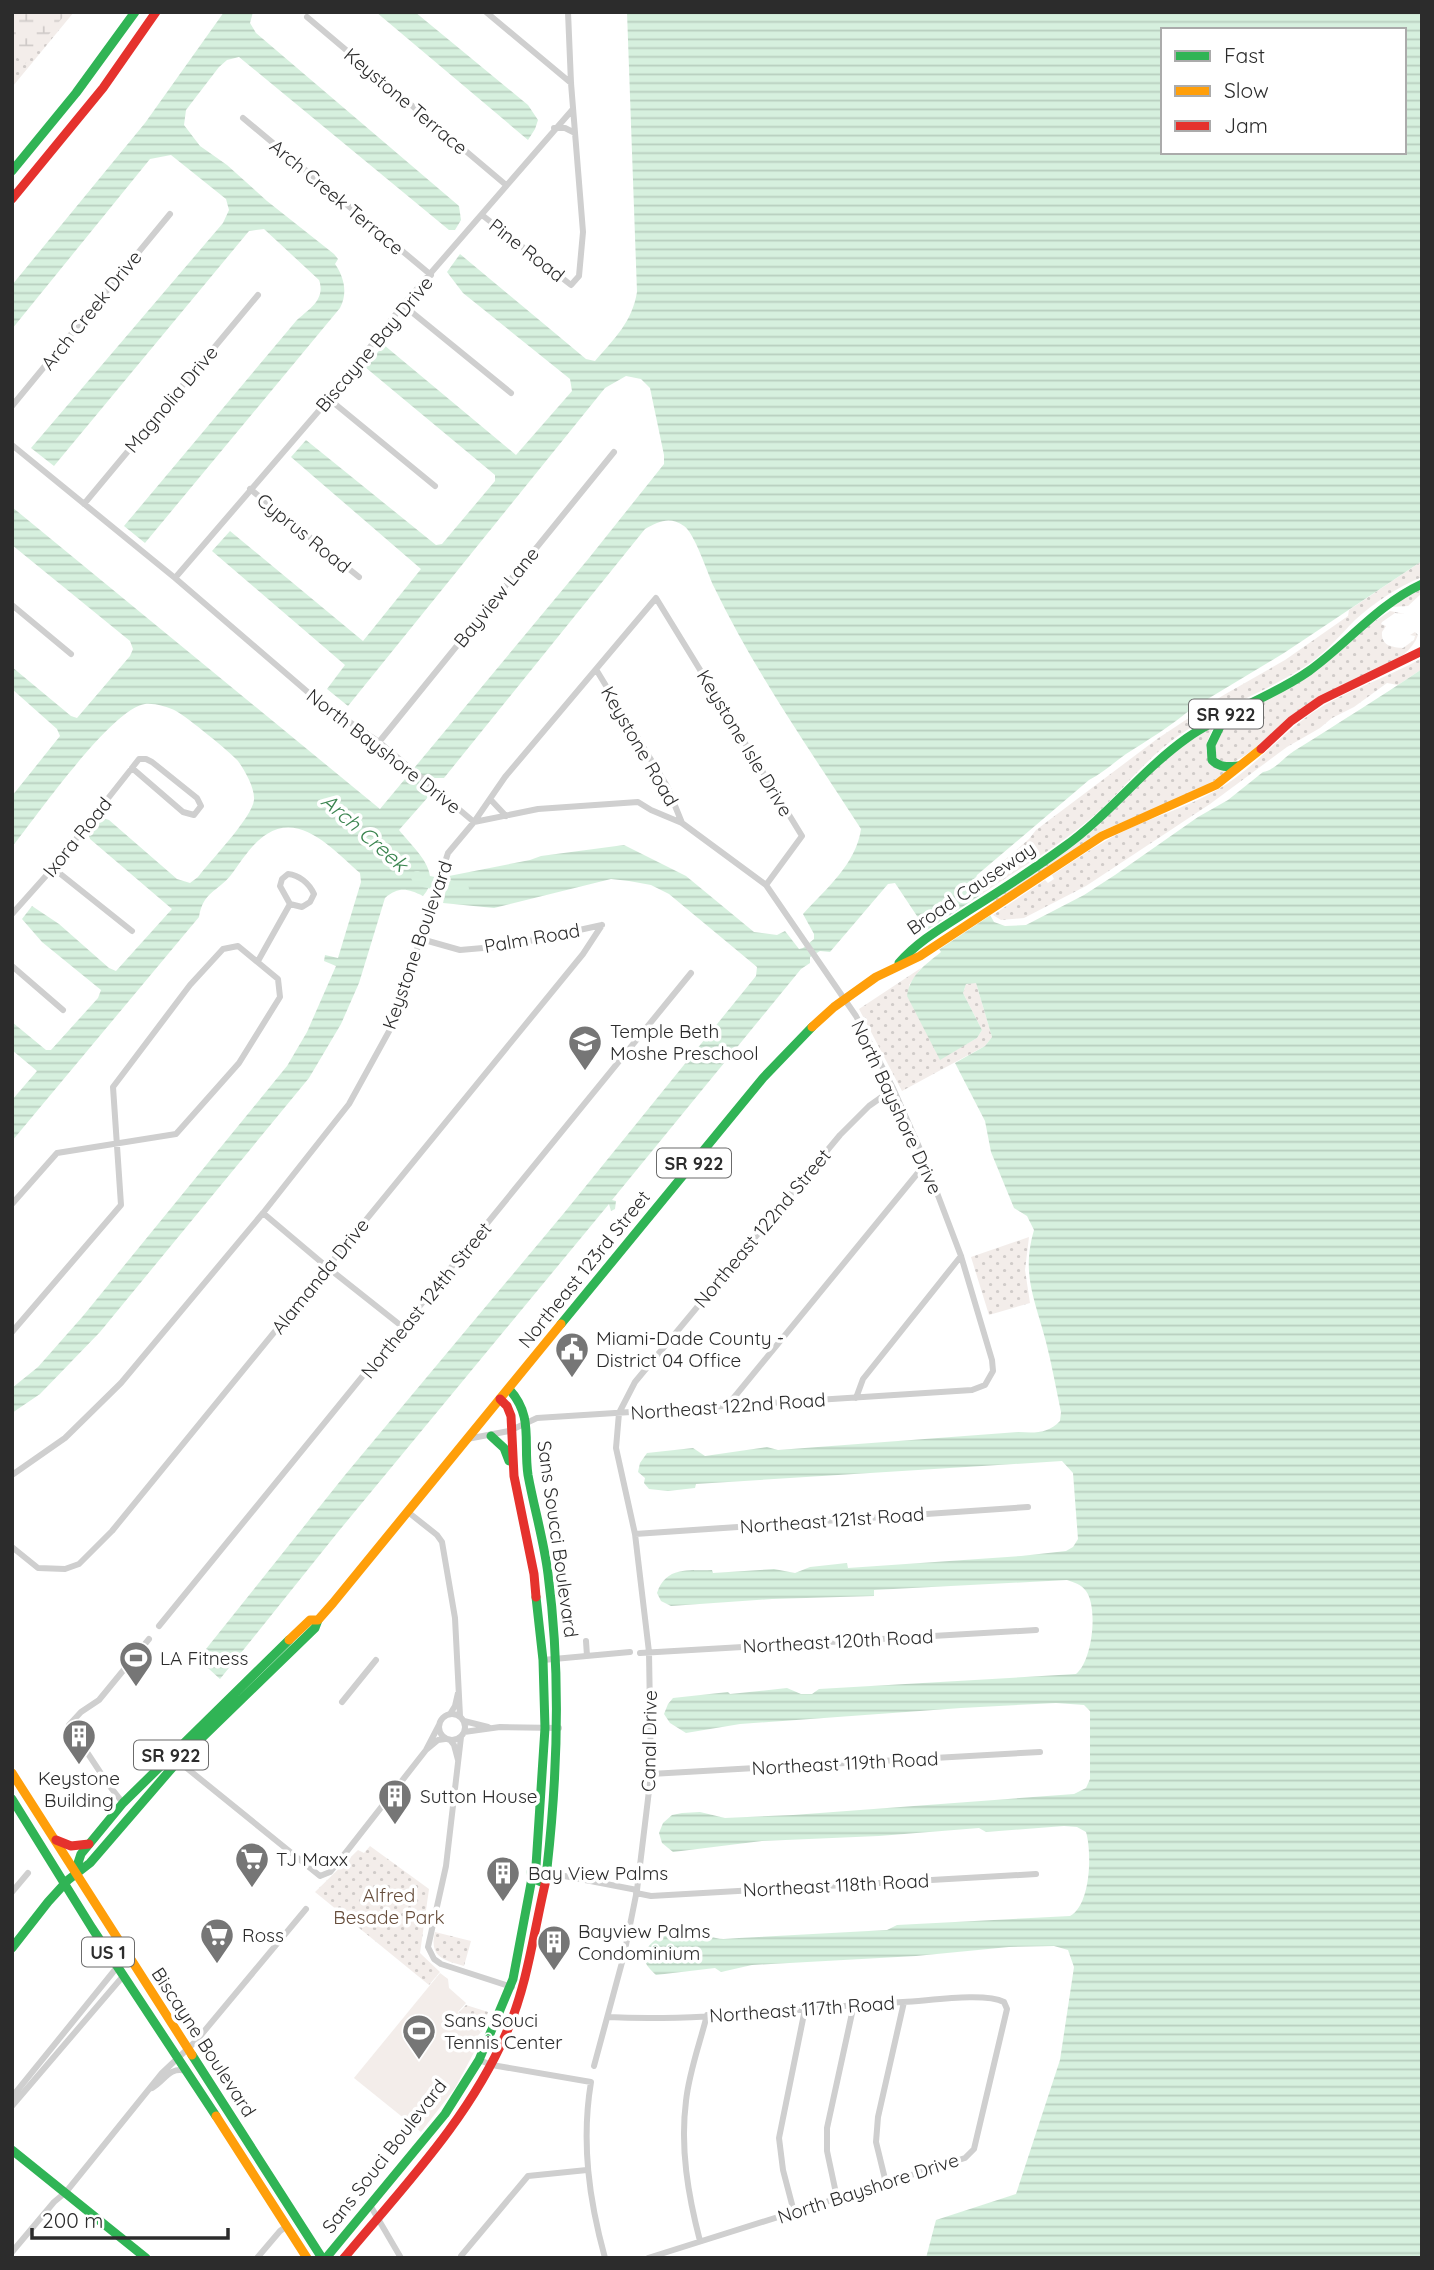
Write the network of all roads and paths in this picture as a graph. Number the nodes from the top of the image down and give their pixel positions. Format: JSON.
{"nodes":[{"id":1,"x":156,"y":12,"type":"edge"},
{"id":2,"x":486,"y":12,"type":"edge"},
{"id":3,"x":568,"y":12,"type":"edge"},
{"id":4,"x":135,"y":13,"type":"edge"},
{"id":5,"x":307,"y":17,"type":"dead end"},
{"id":6,"x":148,"y":25,"type":"junction"},
{"id":7,"x":571,"y":83,"type":"junction"},
{"id":8,"x":573,"y":110,"type":"junction"},
{"id":9,"x":243,"y":118,"type":"dead end"},
{"id":10,"x":554,"y":128,"type":"junction"},
{"id":11,"x":575,"y":133,"type":"junction"},
{"id":12,"x":12,"y":171,"type":"edge"},
{"id":13,"x":506,"y":185,"type":"junction"},
{"id":14,"x":12,"y":199,"type":"edge"},
{"id":15,"x":170,"y":214,"type":"dead end"},
{"id":16,"x":482,"y":215,"type":"junction"},
{"id":17,"x":430,"y":275,"type":"junction"},
{"id":18,"x":258,"y":295,"type":"dead end"},
{"id":19,"x":403,"y":305,"type":"junction"},
{"id":20,"x":511,"y":393,"type":"dead end"},
{"id":21,"x":329,"y":399,"type":"junction"},
{"id":22,"x":12,"y":406,"type":"edge"},
{"id":23,"x":12,"y":445,"type":"edge"},
{"id":24,"x":614,"y":452,"type":"dead end"},
{"id":25,"x":435,"y":486,"type":"dead end"},
{"id":26,"x":250,"y":489,"type":"junction"},
{"id":27,"x":84,"y":504,"type":"junction"},
{"id":28,"x":359,"y":577,"type":"dead end"},
{"id":29,"x":175,"y":578,"type":"junction"},
{"id":30,"x":1422,"y":584,"type":"edge"},
{"id":31,"x":656,"y":598,"type":"joint"},
{"id":32,"x":12,"y":605,"type":"edge"},
{"id":33,"x":1422,"y":651,"type":"edge"},
{"id":34,"x":71,"y":654,"type":"dead end"},
{"id":35,"x":597,"y":671,"type":"junction"},
{"id":36,"x":1229,"y":713,"type":"junction"},
{"id":37,"x":379,"y":742,"type":"junction"},
{"id":38,"x":1244,"y":765,"type":"junction"},
{"id":39,"x":132,"y":768,"type":"junction"},
{"id":40,"x":490,"y":799,"type":"junction"},
{"id":41,"x":506,"y":816,"type":"junction"},
{"id":42,"x":474,"y":822,"type":"junction"},
{"id":43,"x":682,"y":823,"type":"junction"},
{"id":44,"x":53,"y":868,"type":"junction"},
{"id":45,"x":766,"y":886,"type":"junction"},
{"id":46,"x":290,"y":904,"type":"junction"},
{"id":47,"x":12,"y":914,"type":"edge"},
{"id":48,"x":602,"y":925,"type":"joint"},
{"id":49,"x":132,"y":931,"type":"dead end"},
{"id":50,"x":421,"y":939,"type":"junction"},
{"id":51,"x":258,"y":961,"type":"junction"},
{"id":52,"x":899,"y":963,"type":"junction"},
{"id":53,"x":12,"y":966,"type":"edge"},
{"id":54,"x":691,"y":973,"type":"dead end"},
{"id":55,"x":846,"y":999,"type":"junction"},
{"id":56,"x":63,"y":1010,"type":"dead end"},
{"id":57,"x":893,"y":1088,"type":"junction"},
{"id":58,"x":118,"y":1142,"type":"junction"},
{"id":59,"x":926,"y":1163,"type":"junction"},
{"id":60,"x":12,"y":1204,"type":"edge"},
{"id":61,"x":263,"y":1213,"type":"junction"},
{"id":62,"x":961,"y":1256,"type":"junction"},
{"id":63,"x":327,"y":1267,"type":"junction"},
{"id":64,"x":404,"y":1328,"type":"junction"},
{"id":65,"x":12,"y":1332,"type":"edge"},
{"id":66,"x":989,"y":1380,"type":"joint"},
{"id":67,"x":509,"y":1390,"type":"junction"},
{"id":68,"x":856,"y":1398,"type":"junction"},
{"id":69,"x":500,"y":1399,"type":"junction"},
{"id":70,"x":727,"y":1406,"type":"junction"},
{"id":71,"x":619,"y":1413,"type":"junction"},
{"id":72,"x":526,"y":1423,"type":"junction"},
{"id":73,"x":512,"y":1430,"type":"junction"},
{"id":74,"x":491,"y":1436,"type":"junction"},
{"id":75,"x":467,"y":1439,"type":"junction"},
{"id":76,"x":12,"y":1475,"type":"edge"},
{"id":77,"x":514,"y":1476,"type":"junction"},
{"id":78,"x":1028,"y":1507,"type":"dead end"},
{"id":79,"x":408,"y":1512,"type":"junction"},
{"id":80,"x":635,"y":1534,"type":"junction"},
{"id":81,"x":12,"y":1547,"type":"edge"},
{"id":82,"x":159,"y":1626,"type":"dead end"},
{"id":83,"x":1036,"y":1630,"type":"dead end"},
{"id":84,"x":149,"y":1639,"type":"dead end"},
{"id":85,"x":586,"y":1641,"type":"dead end"},
{"id":86,"x":649,"y":1652,"type":"junction"},
{"id":87,"x":630,"y":1653,"type":"dead end"},
{"id":88,"x":640,"y":1653,"type":"dead end"},
{"id":89,"x":587,"y":1656,"type":"junction"},
{"id":90,"x":557,"y":1659,"type":"junction"},
{"id":91,"x":376,"y":1660,"type":"dead end"},
{"id":92,"x":543,"y":1660,"type":"junction"},
{"id":93,"x":458,"y":1693,"type":"junction"},
{"id":94,"x":237,"y":1697,"type":"junction"},
{"id":95,"x":226,"y":1702,"type":"junction"},
{"id":96,"x":342,"y":1702,"type":"dead end"},
{"id":97,"x":449,"y":1714,"type":"junction"},
{"id":98,"x":223,"y":1717,"type":"junction"},
{"id":99,"x":462,"y":1718,"type":"junction"},
{"id":100,"x":439,"y":1725,"type":"junction"},
{"id":101,"x":488,"y":1727,"type":"junction"},
{"id":102,"x":544,"y":1728,"type":"junction"},
{"id":103,"x":559,"y":1728,"type":"junction"},
{"id":104,"x":463,"y":1734,"type":"junction"},
{"id":105,"x":448,"y":1739,"type":"junction"},
{"id":106,"x":426,"y":1750,"type":"junction"},
{"id":107,"x":1040,"y":1752,"type":"dead end"},
{"id":108,"x":458,"y":1760,"type":"junction"},
{"id":109,"x":178,"y":1761,"type":"junction"},
{"id":110,"x":12,"y":1773,"type":"edge"},
{"id":111,"x":651,"y":1774,"type":"junction"},
{"id":112,"x":12,"y":1800,"type":"edge"},
{"id":113,"x":126,"y":1800,"type":"junction"},
{"id":114,"x":125,"y":1819,"type":"junction"},
{"id":115,"x":55,"y":1840,"type":"junction"},
{"id":116,"x":89,"y":1844,"type":"junction"},
{"id":117,"x":536,"y":1866,"type":"junction"},
{"id":118,"x":75,"y":1872,"type":"junction"},
{"id":119,"x":28,"y":1873,"type":"dead end"},
{"id":120,"x":547,"y":1874,"type":"junction"},
{"id":121,"x":1036,"y":1874,"type":"dead end"},
{"id":122,"x":533,"y":1878,"type":"junction"},
{"id":123,"x":65,"y":1883,"type":"junction"},
{"id":124,"x":637,"y":1891,"type":"junction"},
{"id":125,"x":12,"y":1892,"type":"edge"},
{"id":126,"x":306,"y":1909,"type":"dead end"},
{"id":127,"x":12,"y":1948,"type":"edge"},
{"id":128,"x":118,"y":1965,"type":"junction"},
{"id":129,"x":124,"y":1975,"type":"junction"},
{"id":130,"x":510,"y":1986,"type":"junction"},
{"id":131,"x":520,"y":1990,"type":"junction"},
{"id":132,"x":996,"y":1998,"type":"joint"},
{"id":133,"x":904,"y":2002,"type":"junction"},
{"id":134,"x":854,"y":2004,"type":"junction"},
{"id":135,"x":804,"y":2009,"type":"junction"},
{"id":136,"x":707,"y":2015,"type":"junction"},
{"id":137,"x":608,"y":2017,"type":"junction"},
{"id":138,"x":188,"y":2050,"type":"junction"},
{"id":139,"x":53,"y":2051,"type":"junction"},
{"id":140,"x":179,"y":2058,"type":"junction"},
{"id":141,"x":479,"y":2060,"type":"junction"},
{"id":142,"x":492,"y":2065,"type":"junction"},
{"id":143,"x":594,"y":2066,"type":"dead end"},
{"id":144,"x":188,"y":2073,"type":"junction"},
{"id":145,"x":150,"y":2088,"type":"junction"},
{"id":146,"x":12,"y":2096,"type":"edge"},
{"id":147,"x":12,"y":2106,"type":"edge"},
{"id":148,"x":237,"y":2149,"type":"junction"},
{"id":149,"x":12,"y":2150,"type":"edge"},
{"id":150,"x":263,"y":2165,"type":"junction"},
{"id":151,"x":587,"y":2170,"type":"junction"},
{"id":152,"x":886,"y":2183,"type":"junction"},
{"id":153,"x":65,"y":2192,"type":"junction"},
{"id":154,"x":837,"y":2198,"type":"junction"},
{"id":155,"x":370,"y":2205,"type":"junction"},
{"id":156,"x":794,"y":2212,"type":"junction"},
{"id":157,"x":378,"y":2217,"type":"junction"},
{"id":158,"x":287,"y":2226,"type":"junction"},
{"id":159,"x":700,"y":2241,"type":"junction"},
{"id":160,"x":12,"y":2252,"type":"edge"},
{"id":161,"x":461,"y":2257,"type":"edge"},
{"id":162,"x":146,"y":2258,"type":"edge"},
{"id":163,"x":257,"y":2258,"type":"edge"},
{"id":164,"x":307,"y":2258,"type":"edge"},
{"id":165,"x":324,"y":2258,"type":"edge"},
{"id":166,"x":344,"y":2258,"type":"edge"},
{"id":167,"x":401,"y":2258,"type":"edge"},
{"id":168,"x":604,"y":2258,"type":"edge"},
{"id":169,"x":648,"y":2258,"type":"edge"}],
"edges":[{"from":1,"to":6,"type":"main road"},
{"from":2,"to":7,"type":"street"},
{"from":3,"to":7,"type":"street"},
{"from":4,"to":6,"type":"main road"},
{"from":4,"to":12,"type":"main road"},
{"from":5,"to":13,"type":"street","name":"Keystone Terrace"},
{"from":6,"to":14,"type":"main road"},
{"from":7,"to":8,"type":"street"},
{"from":8,"to":10,"type":"street","name":"Biscayne Bay Drive"},
{"from":8,"to":11,"type":"street"},
{"from":9,"to":17,"type":"street","name":"Arch Creek Terrace"},
{"from":10,"to":11,"type":"street"},
{"from":10,"to":13,"type":"street","name":"Biscayne Bay Drive"},
{"from":11,"to":16,"type":"street","name":"Pine Road"},
{"from":13,"to":16,"type":"street","name":"Biscayne Bay Drive"},
{"from":15,"to":22,"type":"street","name":"Arch Creek Drive"},
{"from":16,"to":17,"type":"street","name":"Biscayne Bay Drive"},
{"from":17,"to":19,"type":"street","name":"Biscayne Bay Drive"},
{"from":18,"to":27,"type":"street","name":"Magnolia Drive"},
{"from":19,"to":20,"type":"street"},
{"from":19,"to":21,"type":"street","name":"Biscayne Bay Drive"},
{"from":21,"to":25,"type":"street"},
{"from":21,"to":26,"type":"street","name":"Biscayne Bay Drive"},
{"from":23,"to":27,"type":"street","name":"North Bayshore Drive"},
{"from":24,"to":37,"type":"street","name":"Bayview Lane"},
{"from":26,"to":28,"type":"street","name":"Cyprus Road"},
{"from":26,"to":29,"type":"street","name":"Biscayne Bay Drive"},
{"from":27,"to":29,"type":"street","name":"North Bayshore Drive"},
{"from":29,"to":37,"type":"street","name":"North Bayshore Drive"},
{"from":30,"to":36,"type":"main road","name":"Broad Causeway","number":"SR 922"},
{"from":31,"to":35,"type":"street","name":"Keystone Boulevard"},
{"from":31,"to":45,"type":"street","name":"Keystone Isle Drive"},
{"from":32,"to":34,"type":"street"},
{"from":33,"to":38,"type":"main road","name":"Broad Causeway","number":"SR 922"},
{"from":35,"to":40,"type":"street","name":"Keystone Boulevard"},
{"from":35,"to":43,"type":"street","name":"Keystone Road"},
{"from":36,"to":38,"type":"main road"},
{"from":36,"to":52,"type":"main road","name":"Broad Causeway","number":"SR 922"},
{"from":37,"to":42,"type":"street","name":"North Bayshore Drive"},
{"from":38,"to":52,"type":"main road","name":"Broad Causeway","number":"SR 922"},
{"from":39,"to":39,"type":"street","name":"Ixora Road"},
{"from":39,"to":44,"type":"street","name":"Ixora Road"},
{"from":40,"to":41,"type":"street"},
{"from":40,"to":42,"type":"street","name":"Keystone Boulevard"},
{"from":41,"to":42,"type":"street","name":"North Bayshore Drive"},
{"from":41,"to":43,"type":"street","name":"North Bayshore Drive"},
{"from":42,"to":50,"type":"street","name":"Keystone Boulevard"},
{"from":43,"to":45,"type":"street","name":"North Bayshore Drive"},
{"from":44,"to":47,"type":"street","name":"Ixora Road"},
{"from":44,"to":49,"type":"street"},
{"from":45,"to":55,"type":"street","name":"North Bayshore Drive"},
{"from":46,"to":46,"type":"street"},
{"from":46,"to":51,"type":"street"},
{"from":48,"to":50,"type":"street","name":"Palm Road"},
{"from":48,"to":63,"type":"street","name":"Alamanda Drive"},
{"from":50,"to":61,"type":"street","name":"Keystone Boulevard"},
{"from":51,"to":58,"type":"street"},
{"from":51,"to":58,"type":"street"},
{"from":52,"to":55,"type":"main road","name":"Northeast 123rd Street","number":"SR 922"},
{"from":53,"to":56,"type":"street"},
{"from":54,"to":64,"type":"street","name":"Northeast 124th Street"},
{"from":55,"to":57,"type":"street","name":"North Bayshore Drive"},
{"from":55,"to":67,"type":"main road","name":"Northeast 123rd Street","number":"SR 922"},
{"from":57,"to":59,"type":"street","name":"North Bayshore Drive"},
{"from":57,"to":71,"type":"street","name":"Northeast 122nd Street"},
{"from":58,"to":60,"type":"street"},
{"from":58,"to":65,"type":"street"},
{"from":59,"to":62,"type":"street","name":"North Bayshore Drive"},
{"from":59,"to":70,"type":"street"},
{"from":61,"to":63,"type":"street"},
{"from":61,"to":76,"type":"street","name":"Keystone Boulevard"},
{"from":62,"to":66,"type":"street","name":"North Bayshore Drive"},
{"from":62,"to":68,"type":"street"},
{"from":63,"to":64,"type":"street"},
{"from":63,"to":81,"type":"street","name":"Alamanda Drive"},
{"from":64,"to":82,"type":"street","name":"Northeast 124th Street"},
{"from":66,"to":68,"type":"street","name":"Northeast 122nd Road"},
{"from":67,"to":69,"type":"main road","name":"Northeast 123rd Street","number":"SR 922"},
{"from":67,"to":72,"type":"main road","name":"Sans Soucci Boulevard"},
{"from":68,"to":70,"type":"street","name":"Northeast 122nd Road"},
{"from":69,"to":73,"type":"main road","name":"Sans Soucci Boulevard"},
{"from":69,"to":75,"type":"main road","name":"Northeast 123rd Street","number":"SR 922"},
{"from":70,"to":71,"type":"street","name":"Northeast 122nd Road"},
{"from":71,"to":72,"type":"street","name":"Northeast 122nd Road"},
{"from":71,"to":80,"type":"street","name":"Canal Drive"},
{"from":72,"to":73,"type":"street","name":"Northeast 122nd Road"},
{"from":72,"to":90,"type":"main road","name":"Sans Soucci Boulevard"},
{"from":73,"to":74,"type":"street","name":"Northeast 122nd Road"},
{"from":73,"to":77,"type":"main road","name":"Sans Soucci Boulevard"},
{"from":74,"to":75,"type":"street","name":"Northeast 122nd Road"},
{"from":74,"to":77,"type":"main road"},
{"from":75,"to":79,"type":"main road","name":"Northeast 123rd Street","number":"SR 922"},
{"from":77,"to":92,"type":"main road","name":"Sans Soucci Boulevard"},
{"from":78,"to":80,"type":"street","name":"Northeast 121st Road"},
{"from":79,"to":93,"type":"street"},
{"from":79,"to":94,"type":"main road","name":"Northeast 123rd Street","number":"SR 922"},
{"from":80,"to":86,"type":"street","name":"Canal Drive"},
{"from":83,"to":86,"type":"street","name":"Northeast 120th Road"},
{"from":84,"to":113,"type":"street"},
{"from":85,"to":89,"type":"street"},
{"from":86,"to":88,"type":"street","name":"Northeast 120th Road"},
{"from":86,"to":111,"type":"street","name":"Canal Drive"},
{"from":87,"to":89,"type":"street"},
{"from":89,"to":90,"type":"street"},
{"from":90,"to":92,"type":"street"},
{"from":90,"to":103,"type":"main road","name":"Sans Soucci Boulevard"},
{"from":91,"to":96,"type":"street"},
{"from":92,"to":102,"type":"main road","name":"Sans Soucci Boulevard"},
{"from":93,"to":97,"type":"street"},
{"from":93,"to":99,"type":"street"},
{"from":94,"to":95,"type":"main road","name":"Northeast 123rd Street","number":"SR 922"},
{"from":94,"to":98,"type":"main road","name":"Northeast 123rd Street","number":"SR 922"},
{"from":95,"to":98,"type":"main road"},
{"from":95,"to":113,"type":"main road","name":"Northeast 123rd Street","number":"SR 922"},
{"from":97,"to":99,"type":"street"},
{"from":97,"to":100,"type":"street"},
{"from":98,"to":109,"type":"main road","name":"Northeast 123rd Street","number":"SR 922"},
{"from":99,"to":101,"type":"street"},
{"from":99,"to":104,"type":"street"},
{"from":100,"to":105,"type":"street"},
{"from":100,"to":106,"type":"street"},
{"from":101,"to":102,"type":"street"},
{"from":101,"to":104,"type":"street"},
{"from":102,"to":103,"type":"street"},
{"from":102,"to":117,"type":"main road","name":"Sans Soucci Boulevard"},
{"from":103,"to":120,"type":"main road","name":"Sans Soucci Boulevard"},
{"from":104,"to":105,"type":"street"},
{"from":104,"to":108,"type":"street"},
{"from":105,"to":106,"type":"street"},
{"from":105,"to":108,"type":"street"},
{"from":106,"to":109,"type":"street"},
{"from":107,"to":111,"type":"street","name":"Northeast 119th Road"},
{"from":108,"to":130,"type":"street"},
{"from":109,"to":114,"type":"main road","name":"Northeast 123rd Street","number":"SR 922"},
{"from":110,"to":115,"type":"main road","name":"Biscayne Boulevard","number":"US 1"},
{"from":111,"to":124,"type":"street","name":"Canal Drive"},
{"from":112,"to":123,"type":"main road","name":"Biscayne Boulevard","number":"US 1"},
{"from":113,"to":114,"type":"main road"},
{"from":113,"to":116,"type":"main road","name":"Northeast 123rd Street","number":"SR 922"},
{"from":114,"to":118,"type":"main road","name":"Northeast 123rd Street","number":"SR 922"},
{"from":115,"to":116,"type":"main road"},
{"from":115,"to":118,"type":"main road","name":"Biscayne Boulevard","number":"US 1"},
{"from":116,"to":118,"type":"main road","name":"Northeast 123rd Street","number":"SR 922"},
{"from":117,"to":120,"type":"main road"},
{"from":117,"to":122,"type":"main road"},
{"from":118,"to":123,"type":"main road","name":"Northeast 123rd Street","number":"SR 922"},
{"from":118,"to":138,"type":"main road","name":"Biscayne Boulevard","number":"US 1"},
{"from":119,"to":125,"type":"street"},
{"from":120,"to":122,"type":"main road"},
{"from":120,"to":124,"type":"street","name":"Northeast 118th Road"},
{"from":120,"to":131,"type":"main road","name":"Sans Souci Boulevard"},
{"from":121,"to":124,"type":"street","name":"Northeast 118th Road"},
{"from":122,"to":130,"type":"main road","name":"Sans Souci Boulevard"},
{"from":123,"to":127,"type":"main road","name":"Northeast 123rd Street","number":"SR 922"},
{"from":123,"to":128,"type":"main road","name":"Biscayne Boulevard","number":"US 1"},
{"from":124,"to":137,"type":"street","name":"Canal Drive"},
{"from":126,"to":138,"type":"street"},
{"from":128,"to":129,"type":"main road","name":"Biscayne Boulevard","number":"US 1"},
{"from":128,"to":139,"type":"street"},
{"from":129,"to":139,"type":"street"},
{"from":129,"to":140,"type":"main road","name":"Biscayne Boulevard","number":"US 1"},
{"from":130,"to":131,"type":"street"},
{"from":130,"to":141,"type":"main road","name":"Sans Souci Boulevard"},
{"from":131,"to":142,"type":"main road","name":"Sans Souci Boulevard"},
{"from":132,"to":133,"type":"street","name":"Northeast 117th Road"},
{"from":132,"to":152,"type":"street","name":"North Bayshore Drive"},
{"from":133,"to":134,"type":"street","name":"Northeast 117th Road"},
{"from":133,"to":152,"type":"street"},
{"from":134,"to":135,"type":"street","name":"Northeast 117th Road"},
{"from":134,"to":154,"type":"street"},
{"from":135,"to":136,"type":"street","name":"Northeast 117th Road"},
{"from":135,"to":156,"type":"street"},
{"from":136,"to":137,"type":"street","name":"Northeast 117th Road"},
{"from":136,"to":159,"type":"street"},
{"from":137,"to":143,"type":"street","name":"Canal Drive"},
{"from":138,"to":140,"type":"street"},
{"from":138,"to":150,"type":"main road","name":"Biscayne Boulevard","number":"US 1"},
{"from":139,"to":146,"type":"street"},
{"from":139,"to":147,"type":"street"},
{"from":140,"to":144,"type":"main road","name":"Biscayne Boulevard","number":"US 1"},
{"from":140,"to":145,"type":"street"},
{"from":141,"to":142,"type":"street"},
{"from":141,"to":155,"type":"main road","name":"Sans Souci Boulevard"},
{"from":142,"to":151,"type":"street"},
{"from":142,"to":157,"type":"main road","name":"Sans Souci Boulevard"},
{"from":144,"to":145,"type":"street"},
{"from":144,"to":148,"type":"main road","name":"Biscayne Boulevard","number":"US 1"},
{"from":145,"to":153,"type":"street"},
{"from":148,"to":150,"type":"main road"},
{"from":148,"to":158,"type":"main road","name":"Biscayne Boulevard","number":"US 1"},
{"from":149,"to":153,"type":"main road"},
{"from":150,"to":165,"type":"main road","name":"Biscayne Boulevard","number":"US 1"},
{"from":151,"to":161,"type":"street"},
{"from":151,"to":168,"type":"street"},
{"from":152,"to":154,"type":"street","name":"North Bayshore Drive"},
{"from":153,"to":160,"type":"street"},
{"from":153,"to":162,"type":"main road"},
{"from":154,"to":156,"type":"street","name":"North Bayshore Drive"},
{"from":155,"to":157,"type":"street"},
{"from":155,"to":165,"type":"main road","name":"Sans Souci Boulevard"},
{"from":156,"to":159,"type":"street","name":"North Bayshore Drive"},
{"from":157,"to":166,"type":"main road","name":"Sans Souci Boulevard"},
{"from":157,"to":167,"type":"street"},
{"from":158,"to":163,"type":"street"},
{"from":158,"to":164,"type":"main road","name":"Biscayne Boulevard","number":"US 1"},
{"from":159,"to":169,"type":"street","name":"North Bayshore Drive"}]}
